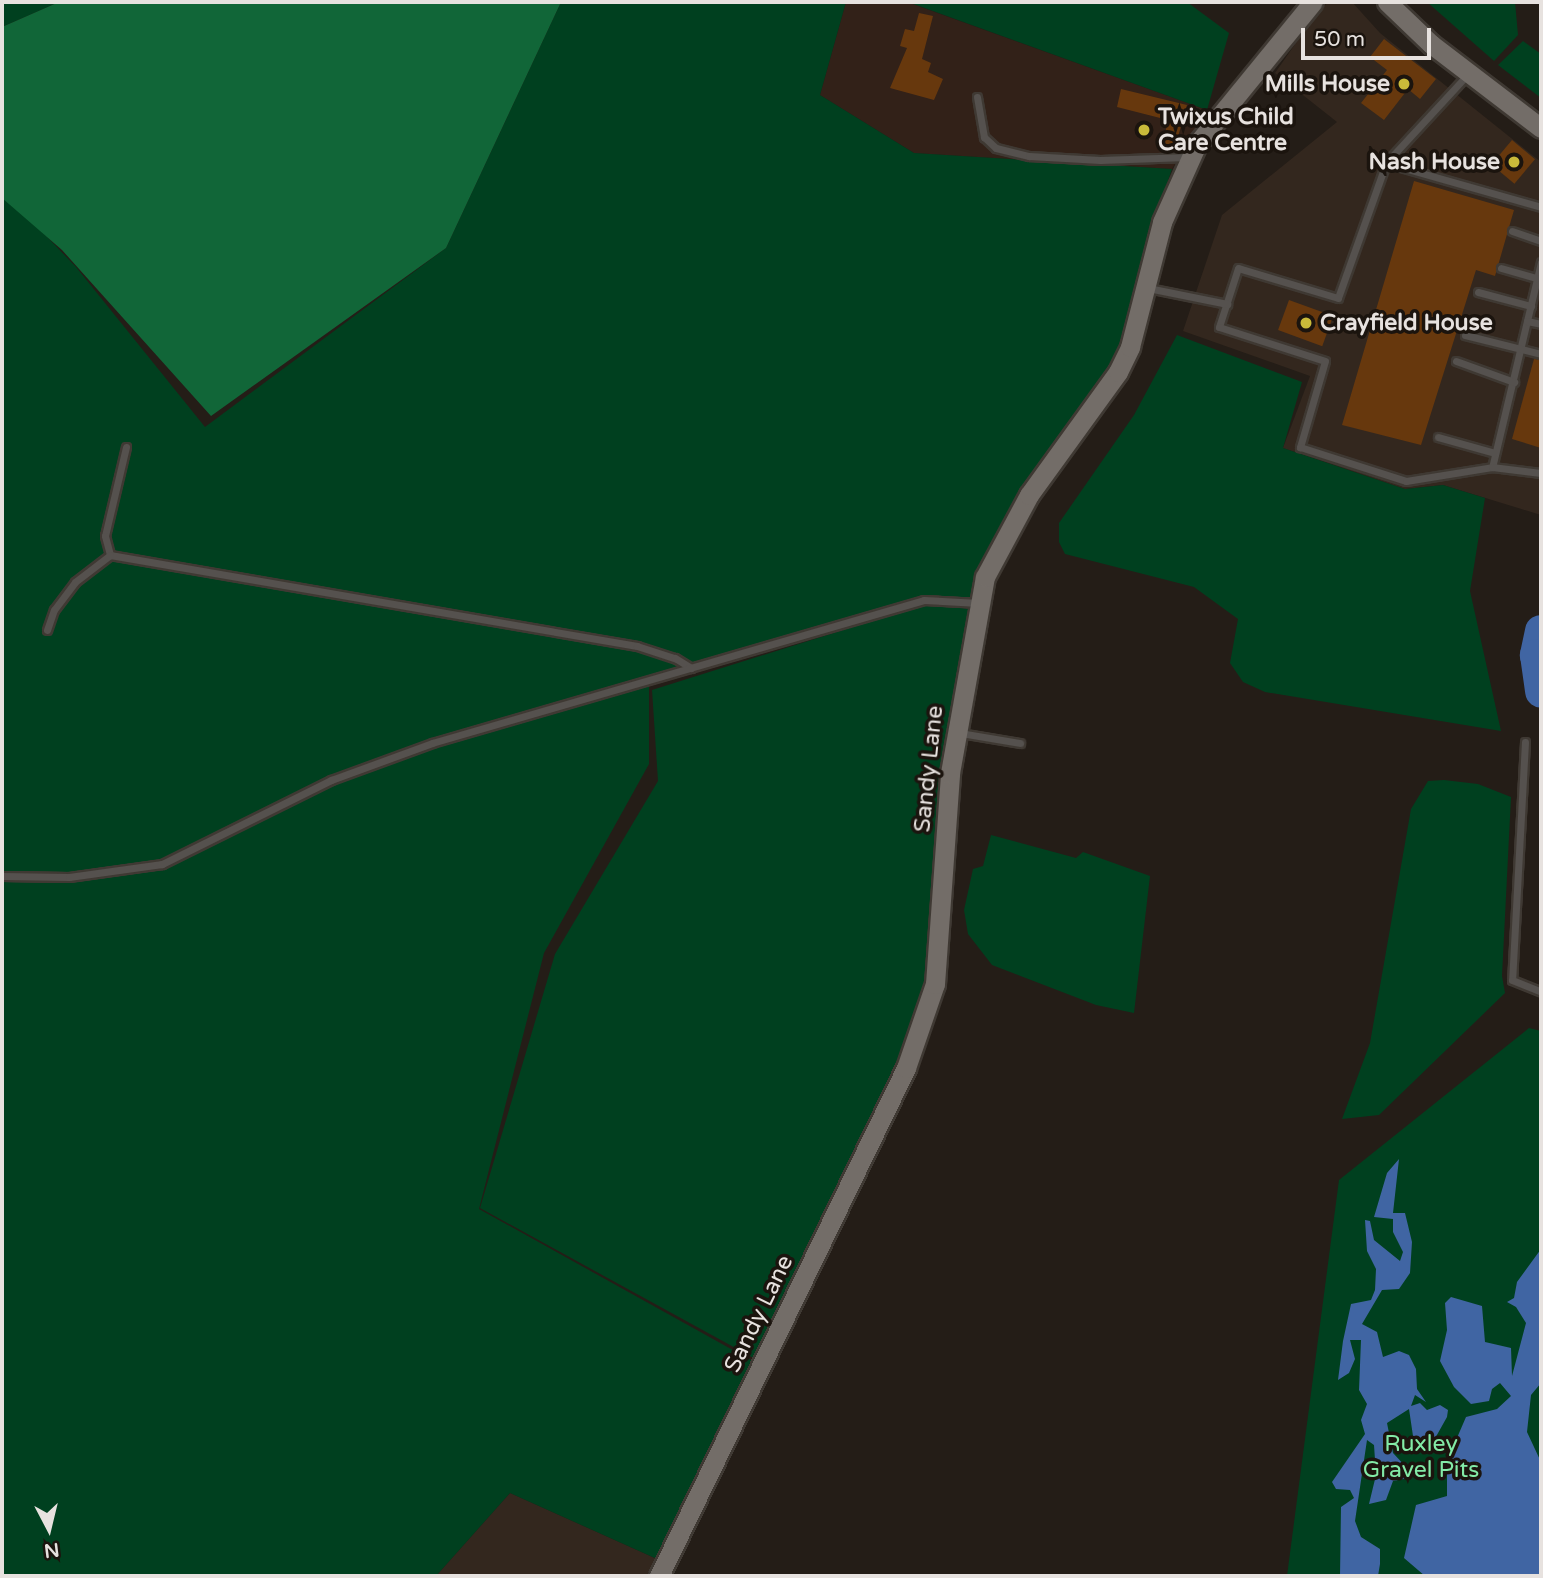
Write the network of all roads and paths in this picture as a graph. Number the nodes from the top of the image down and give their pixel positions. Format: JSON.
{"nodes":[{"id":1,"x":1313,"y":2,"type":"edge"},
{"id":2,"x":1387,"y":2,"type":"edge"},
{"id":3,"x":1469,"y":74,"type":"junction"},
{"id":4,"x":977,"y":97,"type":"dead end"},
{"id":5,"x":1541,"y":128,"type":"edge"},
{"id":6,"x":1192,"y":156,"type":"junction"},
{"id":7,"x":1386,"y":163,"type":"junction"},
{"id":8,"x":1541,"y":207,"type":"edge"},
{"id":9,"x":1511,"y":231,"type":"dead end"},
{"id":10,"x":1541,"y":241,"type":"edge"},
{"id":11,"x":1541,"y":262,"type":"edge"},
{"id":12,"x":1501,"y":268,"type":"dead end"},
{"id":13,"x":1537,"y":278,"type":"junction"},
{"id":14,"x":1146,"y":288,"type":"junction"},
{"id":15,"x":1478,"y":292,"type":"dead end"},
{"id":16,"x":1227,"y":304,"type":"junction"},
{"id":17,"x":1531,"y":306,"type":"junction"},
{"id":18,"x":1527,"y":321,"type":"junction"},
{"id":19,"x":1541,"y":324,"type":"edge"},
{"id":20,"x":1465,"y":335,"type":"dead end"},
{"id":21,"x":1521,"y":349,"type":"junction"},
{"id":22,"x":1541,"y":354,"type":"edge"},
{"id":23,"x":1455,"y":361,"type":"dead end"},
{"id":24,"x":1514,"y":382,"type":"junction"},
{"id":25,"x":1438,"y":437,"type":"dead end"},
{"id":26,"x":126,"y":447,"type":"dead end"},
{"id":27,"x":1496,"y":453,"type":"junction"},
{"id":28,"x":1492,"y":467,"type":"junction"},
{"id":29,"x":1541,"y":473,"type":"edge"},
{"id":30,"x":110,"y":555,"type":"junction"},
{"id":31,"x":980,"y":604,"type":"junction"},
{"id":32,"x":47,"y":630,"type":"dead end"},
{"id":33,"x":691,"y":668,"type":"junction"},
{"id":34,"x":956,"y":732,"type":"junction"},
{"id":35,"x":1525,"y":742,"type":"dead end"},
{"id":36,"x":1020,"y":743,"type":"dead end"},
{"id":37,"x":2,"y":876,"type":"edge"},
{"id":38,"x":1541,"y":992,"type":"edge"},
{"id":39,"x":659,"y":1576,"type":"edge"}],
"edges":[{"from":1,"to":6,"type":"street","name":"Sandy Lane"},
{"from":2,"to":3,"type":"street"},
{"from":3,"to":5,"type":"street"},
{"from":3,"to":7,"type":"lane"},
{"from":4,"to":6,"type":"lane"},
{"from":6,"to":14,"type":"street","name":"Sandy Lane"},
{"from":7,"to":8,"type":"lane"},
{"from":7,"to":16,"type":"lane"},
{"from":9,"to":10,"type":"lane"},
{"from":11,"to":13,"type":"lane"},
{"from":12,"to":13,"type":"lane"},
{"from":13,"to":17,"type":"lane"},
{"from":14,"to":16,"type":"lane"},
{"from":14,"to":31,"type":"street","name":"Sandy Lane"},
{"from":15,"to":17,"type":"lane"},
{"from":16,"to":28,"type":"lane"},
{"from":17,"to":18,"type":"lane"},
{"from":18,"to":19,"type":"lane"},
{"from":18,"to":21,"type":"lane"},
{"from":20,"to":21,"type":"lane"},
{"from":21,"to":22,"type":"lane"},
{"from":21,"to":24,"type":"lane"},
{"from":23,"to":24,"type":"lane"},
{"from":24,"to":27,"type":"lane"},
{"from":25,"to":27,"type":"lane"},
{"from":26,"to":30,"type":"lane"},
{"from":27,"to":28,"type":"lane"},
{"from":28,"to":29,"type":"lane"},
{"from":30,"to":32,"type":"lane"},
{"from":30,"to":33,"type":"lane"},
{"from":31,"to":33,"type":"lane"},
{"from":31,"to":34,"type":"street","name":"Sandy Lane"},
{"from":33,"to":37,"type":"lane"},
{"from":34,"to":36,"type":"lane"},
{"from":34,"to":39,"type":"street","name":"Sandy Lane"},
{"from":35,"to":38,"type":"lane"}]}
